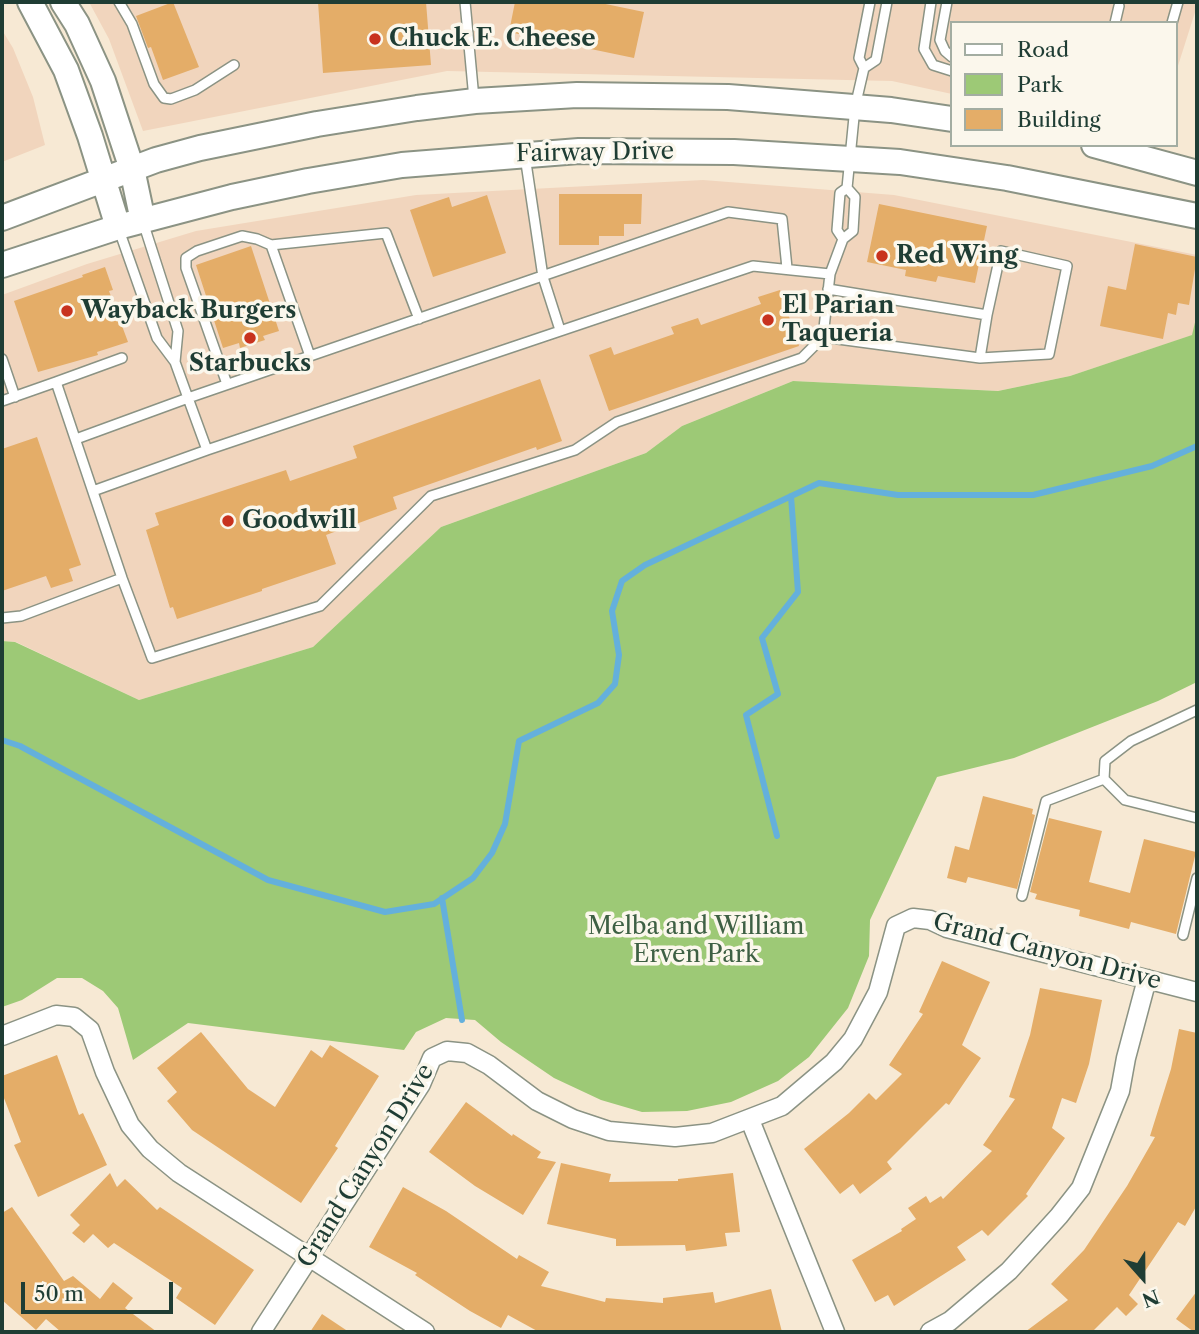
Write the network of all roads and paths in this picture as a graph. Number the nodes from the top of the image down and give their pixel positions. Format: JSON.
{"nodes":[{"id":1,"x":30,"y":2,"type":"edge"},
{"id":2,"x":63,"y":2,"type":"edge"},
{"id":3,"x":119,"y":2,"type":"edge"},
{"id":4,"x":465,"y":2,"type":"edge"},
{"id":5,"x":870,"y":2,"type":"edge"},
{"id":6,"x":887,"y":2,"type":"edge"},
{"id":7,"x":931,"y":2,"type":"edge"},
{"id":8,"x":947,"y":2,"type":"edge"},
{"id":9,"x":1178,"y":2,"type":"edge"},
{"id":10,"x":1119,"y":6,"type":"dead end"},
{"id":11,"x":1115,"y":21,"type":"edge"},
{"id":12,"x":1173,"y":21,"type":"edge"},
{"id":13,"x":950,"y":55,"type":"edge"},
{"id":14,"x":234,"y":65,"type":"dead end"},
{"id":15,"x":864,"y":68,"type":"junction"},
{"id":16,"x":950,"y":70,"type":"edge"},
{"id":17,"x":475,"y":101,"type":"junction"},
{"id":18,"x":855,"y":107,"type":"junction"},
{"id":19,"x":950,"y":119,"type":"edge"},
{"id":20,"x":1108,"y":147,"type":"edge"},
{"id":21,"x":1135,"y":151,"type":"edge"},
{"id":22,"x":525,"y":154,"type":"junction"},
{"id":23,"x":850,"y":159,"type":"junction"},
{"id":24,"x":132,"y":169,"type":"junction"},
{"id":25,"x":1197,"y":173,"type":"edge"},
{"id":26,"x":103,"y":180,"type":"junction"},
{"id":27,"x":847,"y":188,"type":"junction"},
{"id":28,"x":1197,"y":216,"type":"edge"},
{"id":29,"x":2,"y":218,"type":"edge"},
{"id":30,"x":143,"y":221,"type":"junction"},
{"id":31,"x":118,"y":227,"type":"junction"},
{"id":32,"x":843,"y":239,"type":"junction"},
{"id":33,"x":271,"y":245,"type":"junction"},
{"id":34,"x":2,"y":265,"type":"edge"},
{"id":35,"x":787,"y":268,"type":"junction"},
{"id":36,"x":830,"y":274,"type":"junction"},
{"id":37,"x":543,"y":278,"type":"junction"},
{"id":38,"x":828,"y":289,"type":"junction"},
{"id":39,"x":987,"y":315,"type":"junction"},
{"id":40,"x":419,"y":319,"type":"junction"},
{"id":41,"x":560,"y":330,"type":"junction"},
{"id":42,"x":823,"y":337,"type":"junction"},
{"id":43,"x":310,"y":356,"type":"junction"},
{"id":44,"x":122,"y":358,"type":"dead end"},
{"id":45,"x":981,"y":358,"type":"junction"},
{"id":46,"x":2,"y":359,"type":"edge"},
{"id":47,"x":175,"y":362,"type":"junction"},
{"id":48,"x":56,"y":382,"type":"junction"},
{"id":49,"x":227,"y":384,"type":"junction"},
{"id":50,"x":15,"y":397,"type":"junction"},
{"id":51,"x":188,"y":398,"type":"junction"},
{"id":52,"x":2,"y":401,"type":"edge"},
{"id":53,"x":76,"y":439,"type":"junction"},
{"id":54,"x":207,"y":450,"type":"junction"},
{"id":55,"x":93,"y":491,"type":"junction"},
{"id":56,"x":122,"y":578,"type":"junction"},
{"id":57,"x":2,"y":618,"type":"edge"},
{"id":58,"x":1197,"y":710,"type":"edge"},
{"id":59,"x":1104,"y":779,"type":"junction"},
{"id":60,"x":1197,"y":818,"type":"edge"},
{"id":61,"x":1197,"y":878,"type":"edge"},
{"id":62,"x":1022,"y":896,"type":"dead end"},
{"id":63,"x":1183,"y":935,"type":"dead end"},
{"id":64,"x":1147,"y":979,"type":"junction"},
{"id":65,"x":1197,"y":992,"type":"edge"},
{"id":66,"x":2,"y":1036,"type":"edge"},
{"id":67,"x":750,"y":1120,"type":"junction"},
{"id":68,"x":309,"y":1256,"type":"junction"},
{"id":69,"x":261,"y":1332,"type":"edge"},
{"id":70,"x":425,"y":1332,"type":"edge"},
{"id":71,"x":835,"y":1332,"type":"edge"},
{"id":72,"x":930,"y":1332,"type":"edge"}],
"edges":[{"from":1,"to":26,"type":"main road"},
{"from":2,"to":24,"type":"main road"},
{"from":3,"to":14,"type":"lane"},
{"from":4,"to":17,"type":"lane"},
{"from":5,"to":15,"type":"lane"},
{"from":6,"to":15,"type":"lane"},
{"from":7,"to":16,"type":"lane"},
{"from":8,"to":13,"type":"lane"},
{"from":9,"to":12,"type":"lane"},
{"from":10,"to":11,"type":"lane"},
{"from":15,"to":18,"type":"lane"},
{"from":17,"to":18,"type":"main road"},
{"from":17,"to":24,"type":"main road"},
{"from":18,"to":19,"type":"main road"},
{"from":18,"to":23,"type":"lane"},
{"from":20,"to":21,"type":"main road"},
{"from":21,"to":25,"type":"main road"},
{"from":22,"to":23,"type":"main road","name":"Fairway Drive"},
{"from":22,"to":30,"type":"main road","name":"Fairway Drive"},
{"from":22,"to":37,"type":"lane"},
{"from":23,"to":27,"type":"lane"},
{"from":23,"to":28,"type":"main road","name":"Fairway Drive"},
{"from":24,"to":26,"type":"main road"},
{"from":24,"to":30,"type":"main road"},
{"from":26,"to":29,"type":"main road"},
{"from":26,"to":31,"type":"main road"},
{"from":27,"to":32,"type":"lane"},
{"from":27,"to":32,"type":"lane"},
{"from":30,"to":31,"type":"main road","name":"Fairway Drive"},
{"from":30,"to":47,"type":"lane"},
{"from":31,"to":34,"type":"main road","name":"Fairway Drive"},
{"from":31,"to":47,"type":"lane"},
{"from":32,"to":36,"type":"lane"},
{"from":33,"to":40,"type":"lane"},
{"from":33,"to":43,"type":"lane"},
{"from":33,"to":49,"type":"lane"},
{"from":35,"to":36,"type":"lane"},
{"from":35,"to":37,"type":"lane"},
{"from":35,"to":41,"type":"lane"},
{"from":36,"to":38,"type":"lane"},
{"from":37,"to":40,"type":"lane"},
{"from":37,"to":41,"type":"lane"},
{"from":38,"to":39,"type":"lane"},
{"from":38,"to":42,"type":"lane"},
{"from":39,"to":45,"type":"lane"},
{"from":39,"to":45,"type":"lane"},
{"from":40,"to":43,"type":"lane"},
{"from":41,"to":54,"type":"lane"},
{"from":42,"to":45,"type":"lane"},
{"from":42,"to":56,"type":"lane"},
{"from":43,"to":49,"type":"lane"},
{"from":44,"to":48,"type":"lane"},
{"from":46,"to":50,"type":"lane"},
{"from":47,"to":51,"type":"lane"},
{"from":48,"to":50,"type":"lane"},
{"from":48,"to":53,"type":"lane"},
{"from":49,"to":51,"type":"lane"},
{"from":50,"to":52,"type":"lane"},
{"from":51,"to":53,"type":"lane"},
{"from":51,"to":54,"type":"lane"},
{"from":53,"to":55,"type":"lane"},
{"from":54,"to":55,"type":"lane"},
{"from":55,"to":56,"type":"lane"},
{"from":56,"to":57,"type":"lane"},
{"from":58,"to":59,"type":"lane"},
{"from":59,"to":60,"type":"lane"},
{"from":59,"to":62,"type":"lane"},
{"from":61,"to":63,"type":"lane"},
{"from":64,"to":65,"type":"street","name":"Grand Canyon Drive"},
{"from":64,"to":67,"type":"street","name":"Grand Canyon Drive"},
{"from":64,"to":72,"type":"street"},
{"from":66,"to":68,"type":"street"},
{"from":67,"to":68,"type":"street","name":"Grand Canyon Drive"},
{"from":67,"to":71,"type":"street"},
{"from":68,"to":69,"type":"street","name":"Grand Canyon Drive"},
{"from":68,"to":70,"type":"street"}]}
